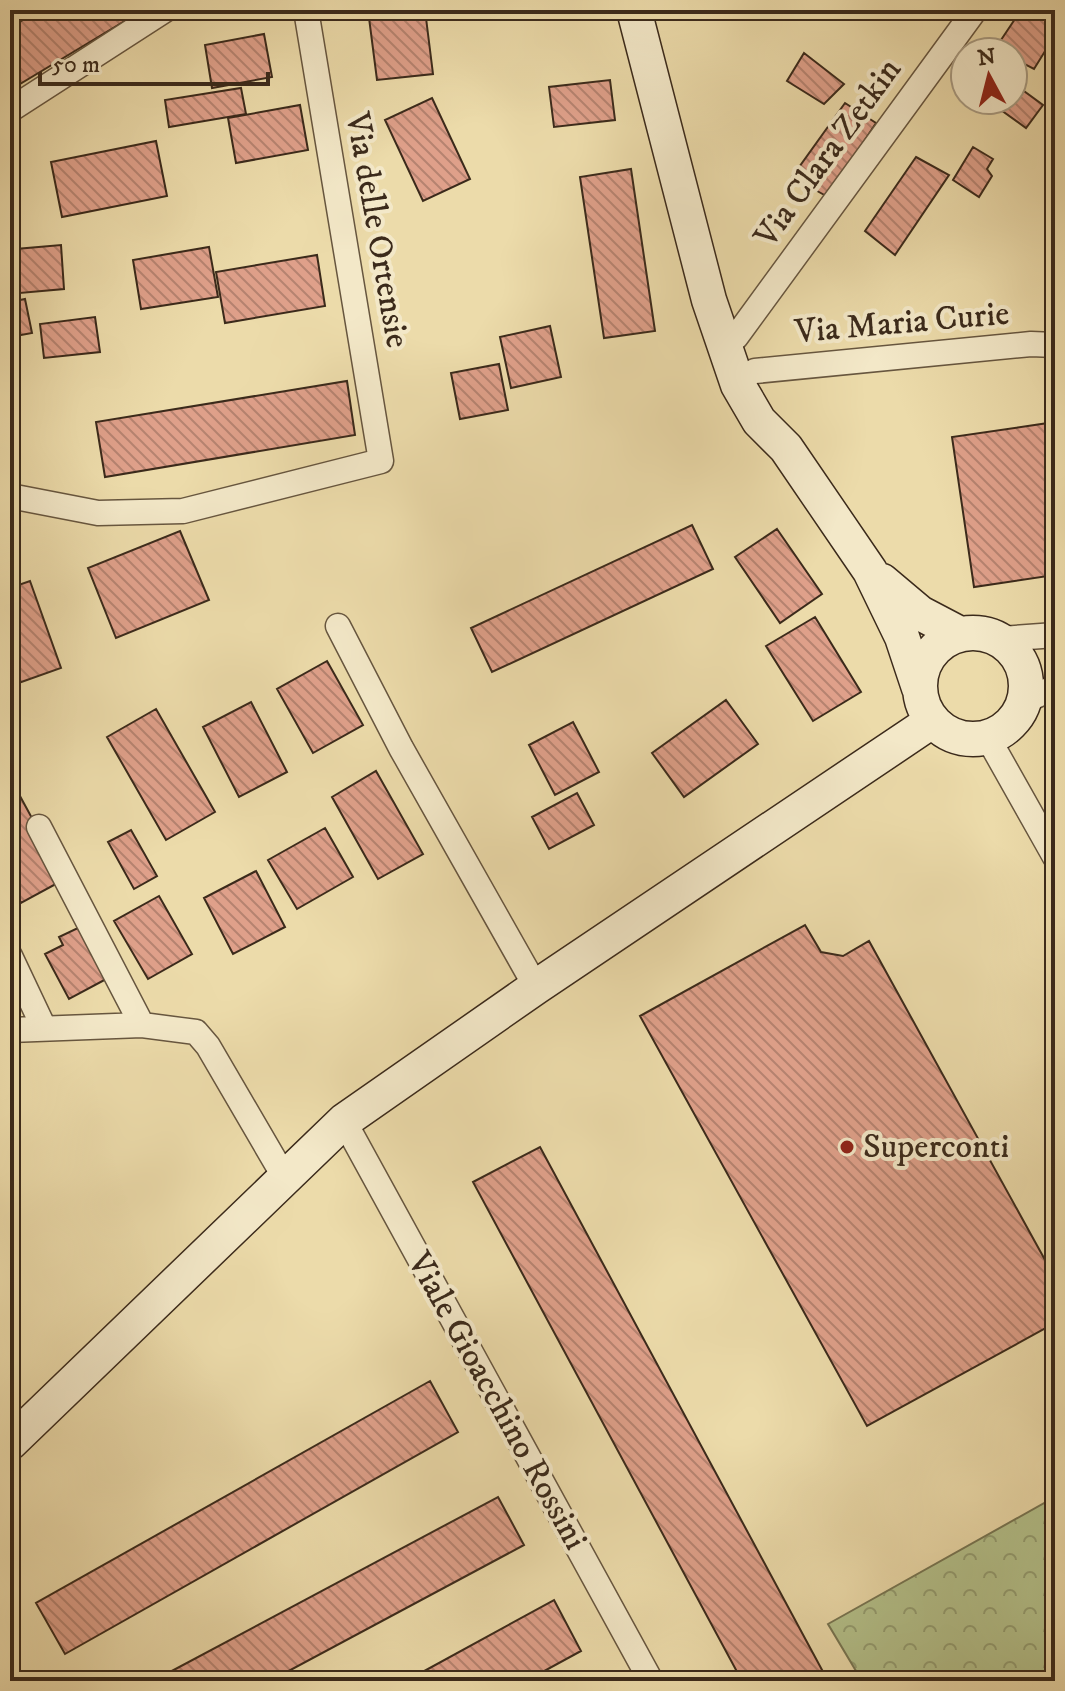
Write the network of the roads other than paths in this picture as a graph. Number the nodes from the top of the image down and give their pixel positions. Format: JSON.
{"nodes":[{"id":1,"x":165,"y":10,"type":"edge"},
{"id":2,"x":306,"y":10,"type":"edge"},
{"id":3,"x":634,"y":10,"type":"edge"},
{"id":4,"x":975,"y":10,"type":"edge"},
{"id":5,"x":10,"y":110,"type":"edge"},
{"id":6,"x":709,"y":300,"type":"junction"},
{"id":7,"x":736,"y":337,"type":"junction"},
{"id":8,"x":1055,"y":345,"type":"edge"},
{"id":9,"x":755,"y":371,"type":"junction"},
{"id":10,"x":786,"y":448,"type":"junction"},
{"id":11,"x":10,"y":496,"type":"edge"},
{"id":12,"x":870,"y":571,"type":"junction"},
{"id":13,"x":338,"y":626,"type":"dead end"},
{"id":14,"x":960,"y":634,"type":"junction"},
{"id":15,"x":1055,"y":635,"type":"edge"},
{"id":16,"x":1001,"y":639,"type":"junction"},
{"id":17,"x":1055,"y":687,"type":"edge"},
{"id":18,"x":919,"y":688,"type":"junction"},
{"id":19,"x":1025,"y":701,"type":"junction"},
{"id":20,"x":932,"y":721,"type":"junction"},
{"id":21,"x":988,"y":738,"type":"junction"},
{"id":22,"x":39,"y":827,"type":"dead end"},
{"id":23,"x":1055,"y":857,"type":"edge"},
{"id":24,"x":10,"y":956,"type":"edge"},
{"id":25,"x":536,"y":987,"type":"junction"},
{"id":26,"x":142,"y":1025,"type":"junction"},
{"id":27,"x":44,"y":1028,"type":"junction"},
{"id":28,"x":10,"y":1030,"type":"edge"},
{"id":29,"x":344,"y":1121,"type":"junction"},
{"id":30,"x":285,"y":1178,"type":"junction"},
{"id":31,"x":10,"y":1443,"type":"edge"},
{"id":32,"x":651,"y":1681,"type":"edge"}],
"edges":[{"from":1,"to":5,"type":"street"},
{"from":2,"to":11,"type":"street","name":"Via delle Ortensie"},
{"from":3,"to":6,"type":"street"},
{"from":4,"to":7,"type":"street","name":"Via Clara Zetkin"},
{"from":6,"to":7,"type":"street"},
{"from":6,"to":10,"type":"street"},
{"from":7,"to":9,"type":"street"},
{"from":8,"to":9,"type":"street","name":"Via Maria Curie"},
{"from":9,"to":10,"type":"street"},
{"from":10,"to":12,"type":"street"},
{"from":12,"to":14,"type":"street"},
{"from":12,"to":18,"type":"street"},
{"from":13,"to":25,"type":"street"},
{"from":14,"to":16,"type":"street"},
{"from":14,"to":18,"type":"street"},
{"from":15,"to":16,"type":"street"},
{"from":16,"to":19,"type":"street"},
{"from":17,"to":19,"type":"street"},
{"from":18,"to":20,"type":"street"},
{"from":19,"to":21,"type":"street"},
{"from":20,"to":21,"type":"street"},
{"from":20,"to":25,"type":"street"},
{"from":21,"to":23,"type":"street"},
{"from":22,"to":26,"type":"street"},
{"from":24,"to":27,"type":"street"},
{"from":25,"to":29,"type":"street"},
{"from":26,"to":27,"type":"street"},
{"from":26,"to":30,"type":"street"},
{"from":27,"to":28,"type":"street"},
{"from":29,"to":30,"type":"street"},
{"from":29,"to":32,"type":"street","name":"Viale Gioacchino Rossini"},
{"from":30,"to":31,"type":"street"}]}
